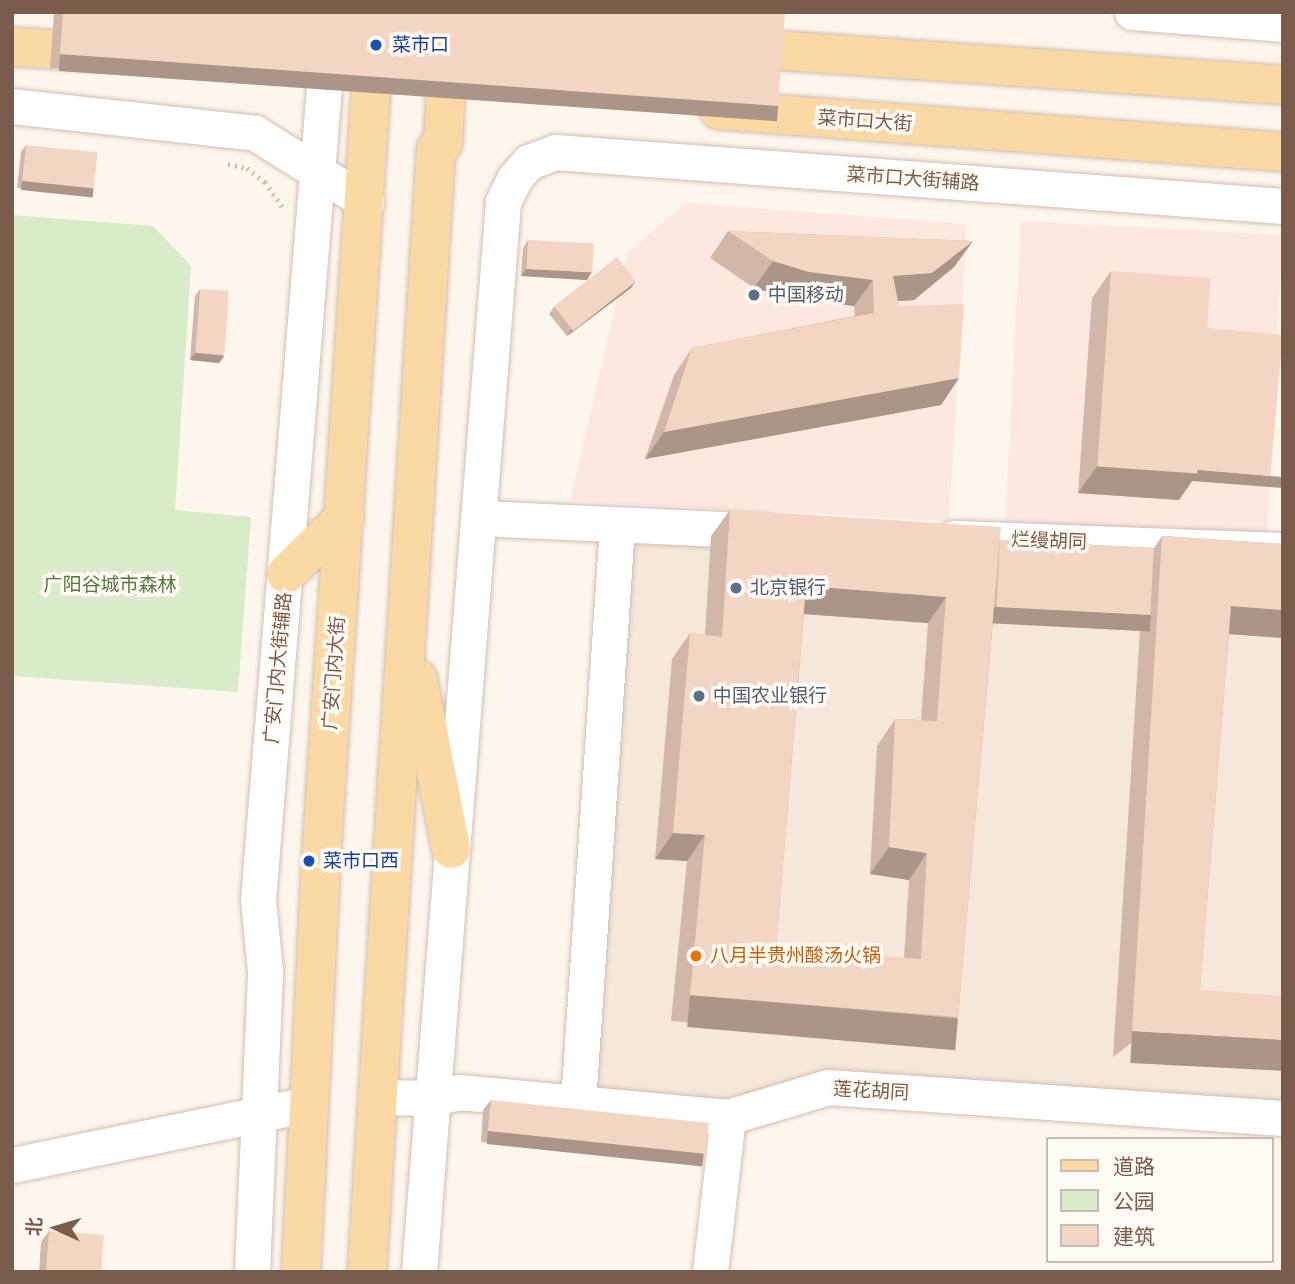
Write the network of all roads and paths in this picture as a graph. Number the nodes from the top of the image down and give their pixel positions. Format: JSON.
{"nodes":[{"id":1,"x":330,"y":12,"type":"edge"},
{"id":2,"x":378,"y":12,"type":"edge"},
{"id":3,"x":1132,"y":12,"type":"edge"},
{"id":4,"x":450,"y":20,"type":"edge"},
{"id":5,"x":1283,"y":24,"type":"edge"},
{"id":6,"x":489,"y":31,"type":"edge"},
{"id":7,"x":694,"y":45,"type":"edge"},
{"id":8,"x":12,"y":47,"type":"edge"},
{"id":9,"x":133,"y":54,"type":"edge"},
{"id":10,"x":310,"y":64,"type":"junction"},
{"id":11,"x":375,"y":74,"type":"junction"},
{"id":12,"x":1283,"y":85,"type":"edge"},
{"id":13,"x":447,"y":90,"type":"junction"},
{"id":14,"x":485,"y":93,"type":"edge"},
{"id":15,"x":12,"y":106,"type":"edge"},
{"id":16,"x":676,"y":107,"type":"edge"},
{"id":17,"x":1283,"y":152,"type":"edge"},
{"id":18,"x":287,"y":153,"type":"junction"},
{"id":19,"x":320,"y":173,"type":"junction"},
{"id":20,"x":366,"y":202,"type":"junction"},
{"id":21,"x":1283,"y":206,"type":"edge"},
{"id":22,"x":316,"y":221,"type":"junction"},
{"id":23,"x":345,"y":517,"type":"junction"},
{"id":24,"x":480,"y":518,"type":"junction"},
{"id":25,"x":617,"y":526,"type":"junction"},
{"id":26,"x":797,"y":532,"type":"edge"},
{"id":27,"x":922,"y":537,"type":"edge"},
{"id":28,"x":1283,"y":550,"type":"edge"},
{"id":29,"x":286,"y":574,"type":"junction"},
{"id":30,"x":407,"y":621,"type":"junction"},
{"id":31,"x":451,"y":849,"type":"junction"},
{"id":32,"x":380,"y":1097,"type":"junction"},
{"id":33,"x":434,"y":1098,"type":"junction"},
{"id":34,"x":578,"y":1103,"type":"junction"},
{"id":35,"x":309,"y":1104,"type":"junction"},
{"id":36,"x":261,"y":1113,"type":"junction"},
{"id":37,"x":728,"y":1117,"type":"junction"},
{"id":38,"x":1283,"y":1118,"type":"edge"},
{"id":39,"x":12,"y":1164,"type":"edge"},
{"id":40,"x":252,"y":1272,"type":"edge"},
{"id":41,"x":300,"y":1272,"type":"edge"},
{"id":42,"x":367,"y":1272,"type":"edge"},
{"id":43,"x":419,"y":1272,"type":"edge"},
{"id":44,"x":709,"y":1272,"type":"edge"}],
"edges":[{"from":1,"to":10,"type":"street","name":"广安门内大街辅路"},
{"from":2,"to":4,"type":"main road"},
{"from":2,"to":11,"type":"main road","name":"广安门内大街"},
{"from":3,"to":5,"type":"street"},
{"from":4,"to":6,"type":"main road"},
{"from":4,"to":13,"type":"main road"},
{"from":7,"to":12,"type":"main road"},
{"from":8,"to":9,"type":"main road"},
{"from":10,"to":11,"type":"main road"},
{"from":10,"to":19,"type":"street","name":"广安门内大街辅路"},
{"from":11,"to":13,"type":"main road"},
{"from":11,"to":20,"type":"main road","name":"广安门内大街"},
{"from":13,"to":14,"type":"main road"},
{"from":13,"to":30,"type":"main road"},
{"from":15,"to":18,"type":"street"},
{"from":16,"to":17,"type":"main road","name":"菜市口大街"},
{"from":18,"to":19,"type":"street"},
{"from":18,"to":22,"type":"street"},
{"from":19,"to":20,"type":"street"},
{"from":19,"to":22,"type":"street","name":"广安门内大街辅路"},
{"from":20,"to":23,"type":"main road","name":"广安门内大街"},
{"from":21,"to":24,"type":"street","name":"菜市口大街辅路"},
{"from":22,"to":29,"type":"street","name":"广安门内大街辅路"},
{"from":23,"to":29,"type":"main road"},
{"from":23,"to":35,"type":"main road","name":"广安门内大街"},
{"from":24,"to":25,"type":"street"},
{"from":24,"to":31,"type":"street"},
{"from":25,"to":26,"type":"street"},
{"from":25,"to":34,"type":"street"},
{"from":27,"to":28,"type":"street","name":"烂缦胡同"},
{"from":29,"to":36,"type":"street","name":"广安门内大街辅路"},
{"from":30,"to":31,"type":"main road"},
{"from":30,"to":32,"type":"main road"},
{"from":31,"to":33,"type":"street"},
{"from":32,"to":33,"type":"street","name":"莲花胡同"},
{"from":32,"to":42,"type":"main road"},
{"from":33,"to":34,"type":"street","name":"莲花胡同"},
{"from":33,"to":43,"type":"street"},
{"from":34,"to":37,"type":"street","name":"莲花胡同"},
{"from":35,"to":36,"type":"street"},
{"from":35,"to":41,"type":"main road","name":"广安门内大街"},
{"from":36,"to":39,"type":"street"},
{"from":36,"to":40,"type":"street","name":"广安门内大街辅路"},
{"from":37,"to":38,"type":"street","name":"莲花胡同"},
{"from":37,"to":44,"type":"street"}]}
